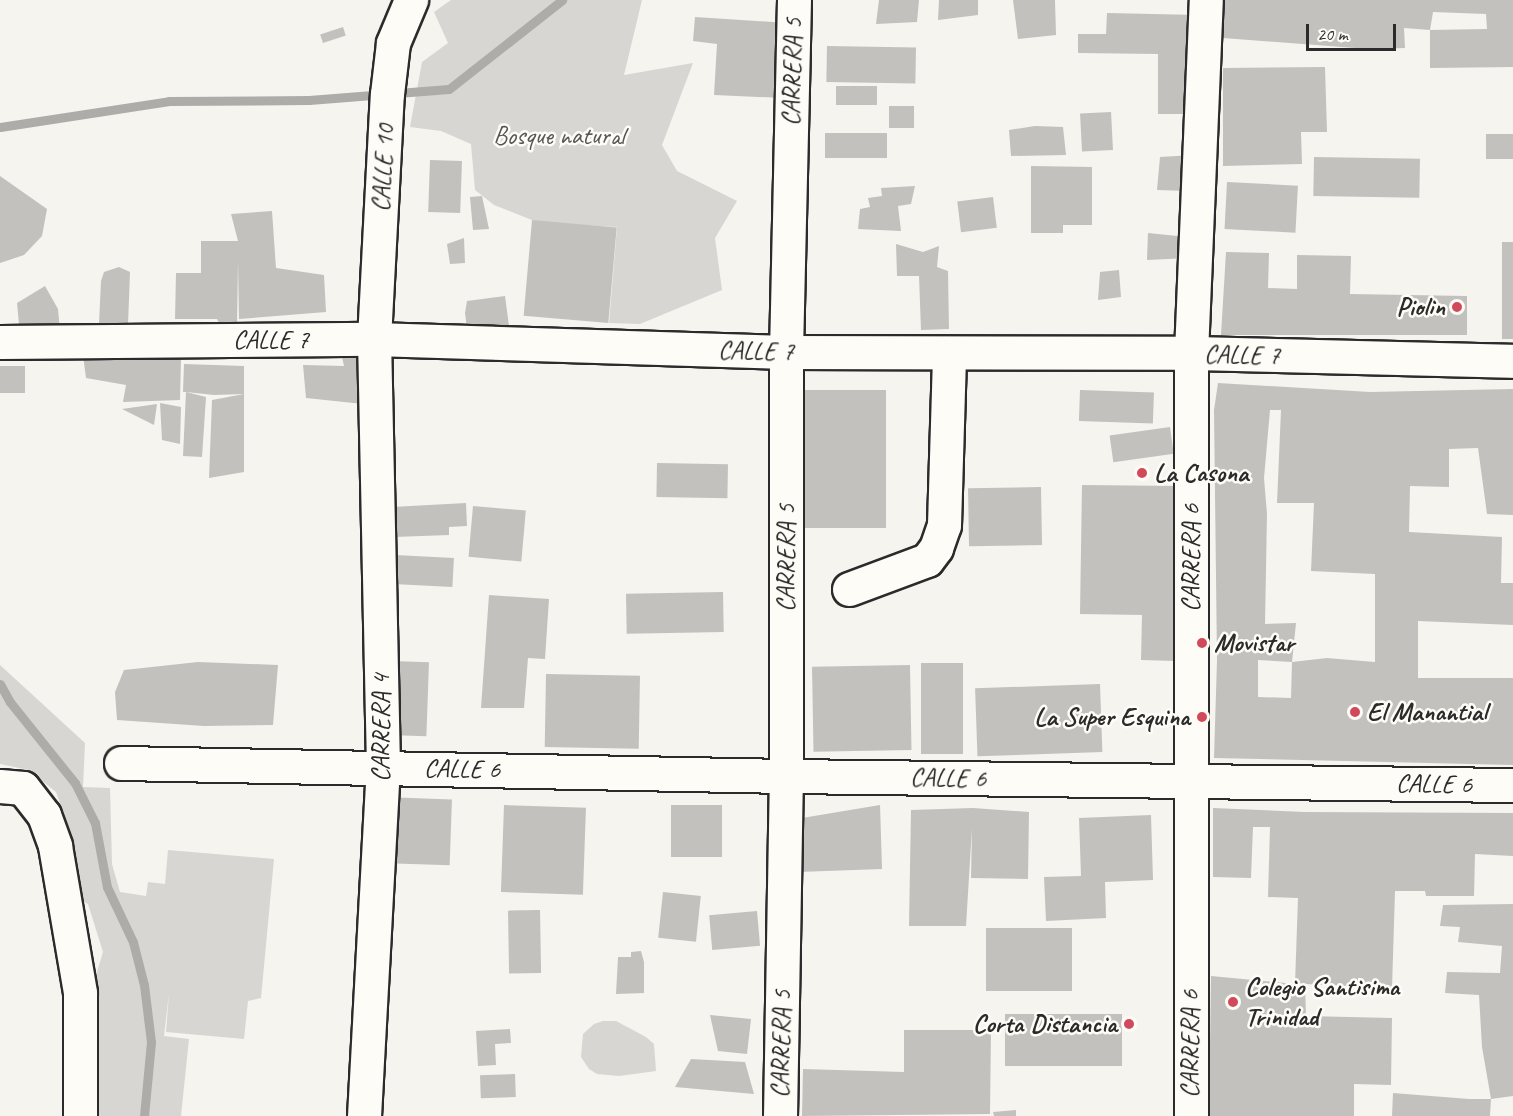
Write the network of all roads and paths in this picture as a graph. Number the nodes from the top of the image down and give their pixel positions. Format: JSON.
{"nodes":[{"id":1,"x":411,"y":0,"type":"edge"},
{"id":2,"x":794,"y":0,"type":"edge"},
{"id":3,"x":1206,"y":0,"type":"edge"},
{"id":4,"x":374,"y":339,"type":"junction"},
{"id":5,"x":0,"y":342,"type":"edge"},
{"id":6,"x":786,"y":352,"type":"junction"},
{"id":7,"x":950,"y":353,"type":"junction"},
{"id":8,"x":1191,"y":353,"type":"junction"},
{"id":9,"x":1513,"y":361,"type":"edge"},
{"id":10,"x":849,"y":589,"type":"dead end"},
{"id":11,"x":121,"y":763,"type":"dead end"},
{"id":12,"x":383,"y":767,"type":"junction"},
{"id":13,"x":786,"y":776,"type":"junction"},
{"id":14,"x":1190,"y":780,"type":"junction"},
{"id":15,"x":1513,"y":785,"type":"edge"},
{"id":16,"x":11,"y":787,"type":"edge"},
{"id":17,"x":80,"y":1116,"type":"edge"},
{"id":18,"x":364,"y":1116,"type":"edge"},
{"id":19,"x":780,"y":1116,"type":"edge"},
{"id":20,"x":1191,"y":1116,"type":"edge"}],
"edges":[{"from":1,"to":4,"type":"street","name":"CALLE 10"},
{"from":2,"to":6,"type":"street","name":"CARRERA 5"},
{"from":3,"to":8,"type":"street","name":"CARRERA 6"},
{"from":4,"to":5,"type":"street","name":"CALLE 7"},
{"from":4,"to":6,"type":"street","name":"CALLE 7"},
{"from":4,"to":12,"type":"street","name":"CARRERA 4"},
{"from":6,"to":7,"type":"street","name":"CALLE 7"},
{"from":6,"to":13,"type":"street","name":"CARRERA 5"},
{"from":7,"to":8,"type":"street","name":"CALLE 7"},
{"from":7,"to":10,"type":"street"},
{"from":8,"to":9,"type":"street","name":"CALLE 7"},
{"from":8,"to":14,"type":"street","name":"CARRERA 6"},
{"from":11,"to":12,"type":"street","name":"CALLE 6"},
{"from":12,"to":13,"type":"street","name":"CALLE 6"},
{"from":12,"to":18,"type":"street","name":"CARRERA 4"},
{"from":13,"to":14,"type":"street","name":"CALLE 6"},
{"from":13,"to":19,"type":"street","name":"CARRERA 5"},
{"from":14,"to":15,"type":"street","name":"CALLE 6"},
{"from":14,"to":20,"type":"street","name":"CARRERA 6"},
{"from":16,"to":17,"type":"street"}]}
